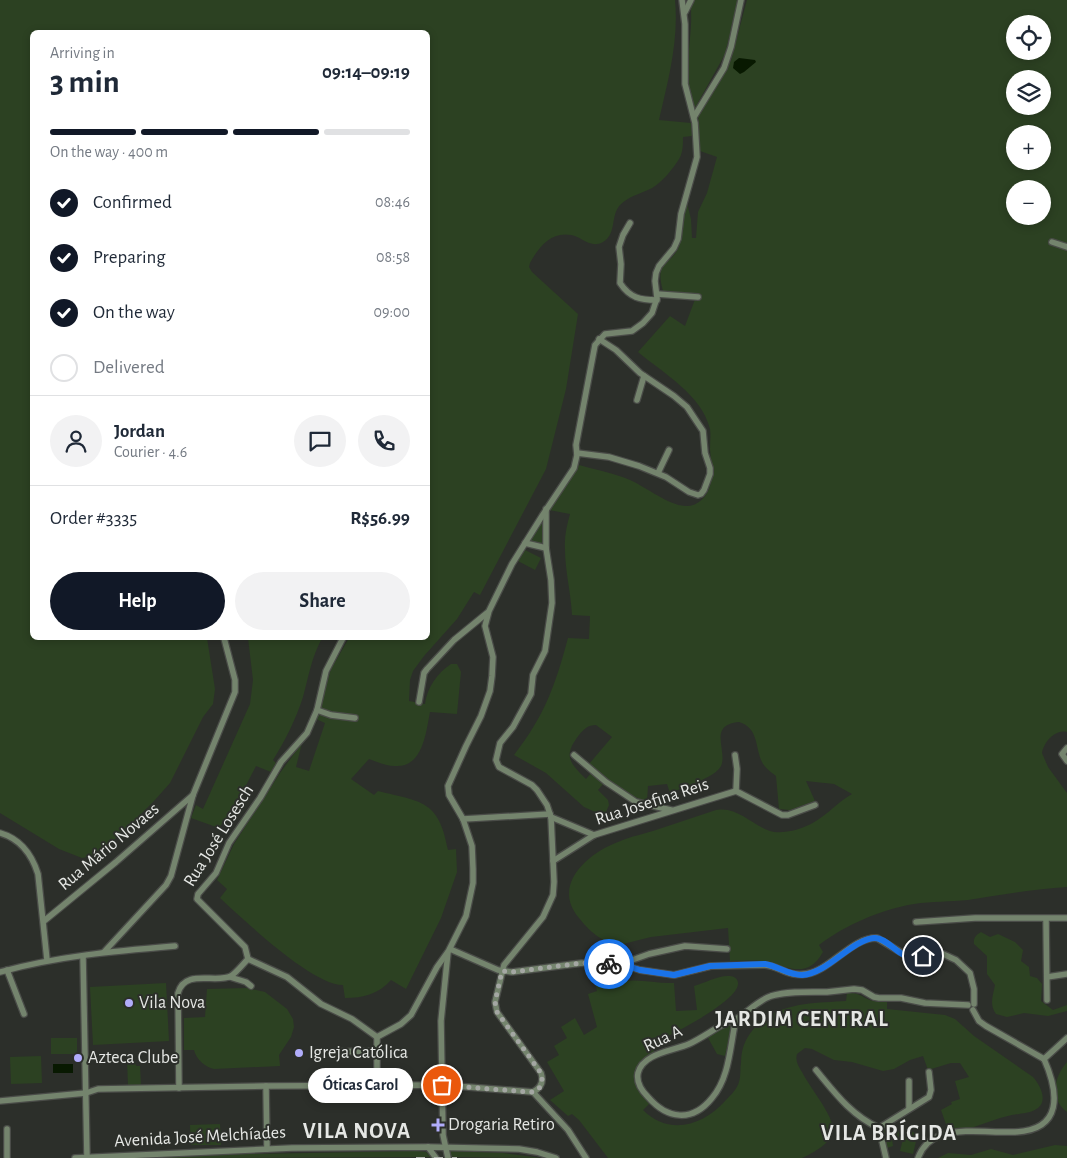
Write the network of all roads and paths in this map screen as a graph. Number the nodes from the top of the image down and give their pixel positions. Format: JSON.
{"nodes":[{"id":1,"x":682,"y":0,"type":"edge"},
{"id":2,"x":691,"y":0,"type":"edge"},
{"id":3,"x":742,"y":0,"type":"edge"},
{"id":4,"x":684,"y":12,"type":"junction"},
{"id":5,"x":695,"y":120,"type":"junction"},
{"id":6,"x":630,"y":223,"type":"dead end"},
{"id":7,"x":1052,"y":242,"type":"dead end"},
{"id":8,"x":1067,"y":247,"type":"edge"},
{"id":9,"x":657,"y":297,"type":"junction"},
{"id":10,"x":698,"y":297,"type":"dead end"},
{"id":11,"x":599,"y":339,"type":"junction"},
{"id":12,"x":644,"y":376,"type":"junction"},
{"id":13,"x":637,"y":400,"type":"dead end"},
{"id":14,"x":669,"y":450,"type":"dead end"},
{"id":15,"x":577,"y":452,"type":"junction"},
{"id":16,"x":658,"y":473,"type":"junction"},
{"id":17,"x":546,"y":509,"type":"junction"},
{"id":18,"x":525,"y":543,"type":"junction"},
{"id":19,"x":546,"y":548,"type":"junction"},
{"id":20,"x":489,"y":611,"type":"junction"},
{"id":21,"x":225,"y":640,"type":"edge"},
{"id":22,"x":342,"y":640,"type":"edge"},
{"id":23,"x":419,"y":702,"type":"dead end"},
{"id":24,"x":317,"y":710,"type":"junction"},
{"id":25,"x":355,"y":718,"type":"dead end"},
{"id":26,"x":1067,"y":748,"type":"edge"},
{"id":27,"x":574,"y":755,"type":"dead end"},
{"id":28,"x":735,"y":755,"type":"dead end"},
{"id":29,"x":1065,"y":758,"type":"edge"},
{"id":30,"x":736,"y":791,"type":"junction"},
{"id":31,"x":193,"y":795,"type":"junction"},
{"id":32,"x":815,"y":805,"type":"dead end"},
{"id":33,"x":673,"y":810,"type":"junction"},
{"id":34,"x":551,"y":815,"type":"junction"},
{"id":35,"x":463,"y":819,"type":"junction"},
{"id":36,"x":0,"y":834,"type":"edge"},
{"id":37,"x":594,"y":835,"type":"junction"},
{"id":38,"x":553,"y":861,"type":"junction"},
{"id":39,"x":1067,"y":918,"type":"edge"},
{"id":40,"x":1046,"y":919,"type":"junction"},
{"id":41,"x":44,"y":921,"type":"junction"},
{"id":42,"x":916,"y":922,"type":"dead end"},
{"id":43,"x":175,"y":946,"type":"dead end"},
{"id":44,"x":727,"y":949,"type":"dead end"},
{"id":45,"x":449,"y":950,"type":"junction"},
{"id":46,"x":104,"y":952,"type":"junction"},
{"id":47,"x":83,"y":956,"type":"junction"},
{"id":48,"x":248,"y":959,"type":"junction"},
{"id":49,"x":47,"y":960,"type":"junction"},
{"id":50,"x":621,"y":964,"type":"junction"},
{"id":51,"x":7,"y":970,"type":"junction"},
{"id":52,"x":502,"y":971,"type":"junction"},
{"id":53,"x":0,"y":972,"type":"edge"},
{"id":54,"x":1067,"y":974,"type":"edge"},
{"id":55,"x":230,"y":976,"type":"junction"},
{"id":56,"x":1047,"y":977,"type":"junction"},
{"id":57,"x":251,"y":986,"type":"dead end"},
{"id":58,"x":1047,"y":1000,"type":"dead end"},
{"id":59,"x":971,"y":1006,"type":"junction"},
{"id":60,"x":24,"y":1014,"type":"dead end"},
{"id":61,"x":736,"y":1019,"type":"junction"},
{"id":62,"x":377,"y":1037,"type":"junction"},
{"id":63,"x":1067,"y":1038,"type":"edge"},
{"id":64,"x":376,"y":1051,"type":"junction"},
{"id":65,"x":324,"y":1052,"type":"dead end"},
{"id":66,"x":1044,"y":1059,"type":"junction"},
{"id":67,"x":816,"y":1070,"type":"dead end"},
{"id":68,"x":929,"y":1072,"type":"dead end"},
{"id":69,"x":909,"y":1081,"type":"dead end"},
{"id":70,"x":442,"y":1085,"type":"junction"},
{"id":71,"x":266,"y":1086,"type":"junction"},
{"id":72,"x":377,"y":1086,"type":"junction"},
{"id":73,"x":180,"y":1088,"type":"junction"},
{"id":74,"x":533,"y":1092,"type":"junction"},
{"id":75,"x":86,"y":1093,"type":"junction"},
{"id":76,"x":0,"y":1101,"type":"edge"},
{"id":77,"x":909,"y":1108,"type":"junction"},
{"id":78,"x":879,"y":1128,"type":"junction"},
{"id":79,"x":7,"y":1129,"type":"dead end"},
{"id":80,"x":428,"y":1147,"type":"junction"},
{"id":81,"x":446,"y":1148,"type":"junction"},
{"id":82,"x":267,"y":1149,"type":"junction"},
{"id":83,"x":585,"y":1156,"type":"edge"},
{"id":84,"x":88,"y":1157,"type":"edge"},
{"id":85,"x":7,"y":1158,"type":"edge"},
{"id":86,"x":76,"y":1158,"type":"edge"},
{"id":87,"x":436,"y":1158,"type":"edge"},
{"id":88,"x":448,"y":1158,"type":"edge"},
{"id":89,"x":556,"y":1158,"type":"edge"},
{"id":90,"x":886,"y":1158,"type":"edge"},
{"id":91,"x":918,"y":1158,"type":"edge"}],
"edges":[{"from":1,"to":4,"type":"street"},
{"from":2,"to":4,"type":"street"},
{"from":3,"to":5,"type":"street"},
{"from":4,"to":5,"type":"street"},
{"from":5,"to":9,"type":"street"},
{"from":6,"to":9,"type":"street"},
{"from":7,"to":8,"type":"street"},
{"from":9,"to":10,"type":"street"},
{"from":9,"to":11,"type":"street"},
{"from":11,"to":12,"type":"street"},
{"from":11,"to":15,"type":"street"},
{"from":12,"to":13,"type":"street"},
{"from":12,"to":16,"type":"street"},
{"from":14,"to":16,"type":"street"},
{"from":15,"to":16,"type":"street"},
{"from":15,"to":17,"type":"street"},
{"from":17,"to":18,"type":"street"},
{"from":17,"to":19,"type":"street"},
{"from":18,"to":19,"type":"street"},
{"from":18,"to":20,"type":"street"},
{"from":19,"to":34,"type":"street"},
{"from":20,"to":23,"type":"street"},
{"from":20,"to":35,"type":"street"},
{"from":21,"to":31,"type":"street"},
{"from":22,"to":24,"type":"street","name":"Rua José Losesch"},
{"from":24,"to":25,"type":"street"},
{"from":24,"to":48,"type":"street","name":"Rua José Losesch"},
{"from":26,"to":29,"type":"street"},
{"from":27,"to":33,"type":"street"},
{"from":28,"to":30,"type":"street","name":"Rua Josefina Reis"},
{"from":30,"to":32,"type":"street","name":"Rua Josefina Reis"},
{"from":30,"to":33,"type":"street","name":"Rua Josefina Reis"},
{"from":31,"to":41,"type":"street","name":"Rua Mário Novaes"},
{"from":31,"to":46,"type":"street"},
{"from":33,"to":37,"type":"street","name":"Rua Josefina Reis"},
{"from":34,"to":35,"type":"street"},
{"from":34,"to":37,"type":"street"},
{"from":34,"to":38,"type":"street"},
{"from":35,"to":45,"type":"street"},
{"from":36,"to":41,"type":"street"},
{"from":37,"to":38,"type":"street","name":"Rua Josefina Reis"},
{"from":38,"to":52,"type":"street"},
{"from":39,"to":40,"type":"street"},
{"from":40,"to":42,"type":"street"},
{"from":40,"to":56,"type":"street"},
{"from":41,"to":49,"type":"street"},
{"from":43,"to":46,"type":"street"},
{"from":44,"to":50,"type":"street"},
{"from":45,"to":52,"type":"street"},
{"from":45,"to":62,"type":"street"},
{"from":45,"to":70,"type":"street"},
{"from":46,"to":47,"type":"street"},
{"from":47,"to":49,"type":"street"},
{"from":47,"to":75,"type":"street"},
{"from":48,"to":55,"type":"street"},
{"from":48,"to":62,"type":"street"},
{"from":49,"to":51,"type":"street"},
{"from":50,"to":52,"type":"street"},
{"from":50,"to":59,"type":"street"},
{"from":51,"to":53,"type":"street"},
{"from":51,"to":60,"type":"street"},
{"from":52,"to":74,"type":"street"},
{"from":54,"to":56,"type":"street"},
{"from":55,"to":57,"type":"street"},
{"from":55,"to":73,"type":"street"},
{"from":56,"to":58,"type":"street"},
{"from":59,"to":61,"type":"street","name":"Rua A"},
{"from":59,"to":66,"type":"street"},
{"from":61,"to":61,"type":"street","name":"Rua A"},
{"from":62,"to":64,"type":"street"},
{"from":63,"to":66,"type":"street"},
{"from":64,"to":65,"type":"street"},
{"from":64,"to":72,"type":"street"},
{"from":66,"to":91,"type":"street"},
{"from":67,"to":78,"type":"street"},
{"from":68,"to":77,"type":"street"},
{"from":69,"to":77,"type":"street"},
{"from":70,"to":72,"type":"street"},
{"from":70,"to":74,"type":"street"},
{"from":70,"to":81,"type":"street"},
{"from":71,"to":72,"type":"street"},
{"from":71,"to":73,"type":"street"},
{"from":71,"to":82,"type":"street"},
{"from":73,"to":75,"type":"street"},
{"from":74,"to":83,"type":"street"},
{"from":75,"to":76,"type":"street"},
{"from":75,"to":84,"type":"street"},
{"from":77,"to":78,"type":"street"},
{"from":78,"to":90,"type":"street"},
{"from":79,"to":85,"type":"street"},
{"from":80,"to":81,"type":"street","name":"Avenida José Melchíades"},
{"from":80,"to":82,"type":"street","name":"Avenida José Melchíades"},
{"from":80,"to":87,"type":"street"},
{"from":81,"to":88,"type":"street"},
{"from":81,"to":89,"type":"street","name":"Avenida José Melchíades"},
{"from":82,"to":84,"type":"street","name":"Avenida José Melchíades"},
{"from":84,"to":86,"type":"street","name":"Avenida José Melchíades"}]}
